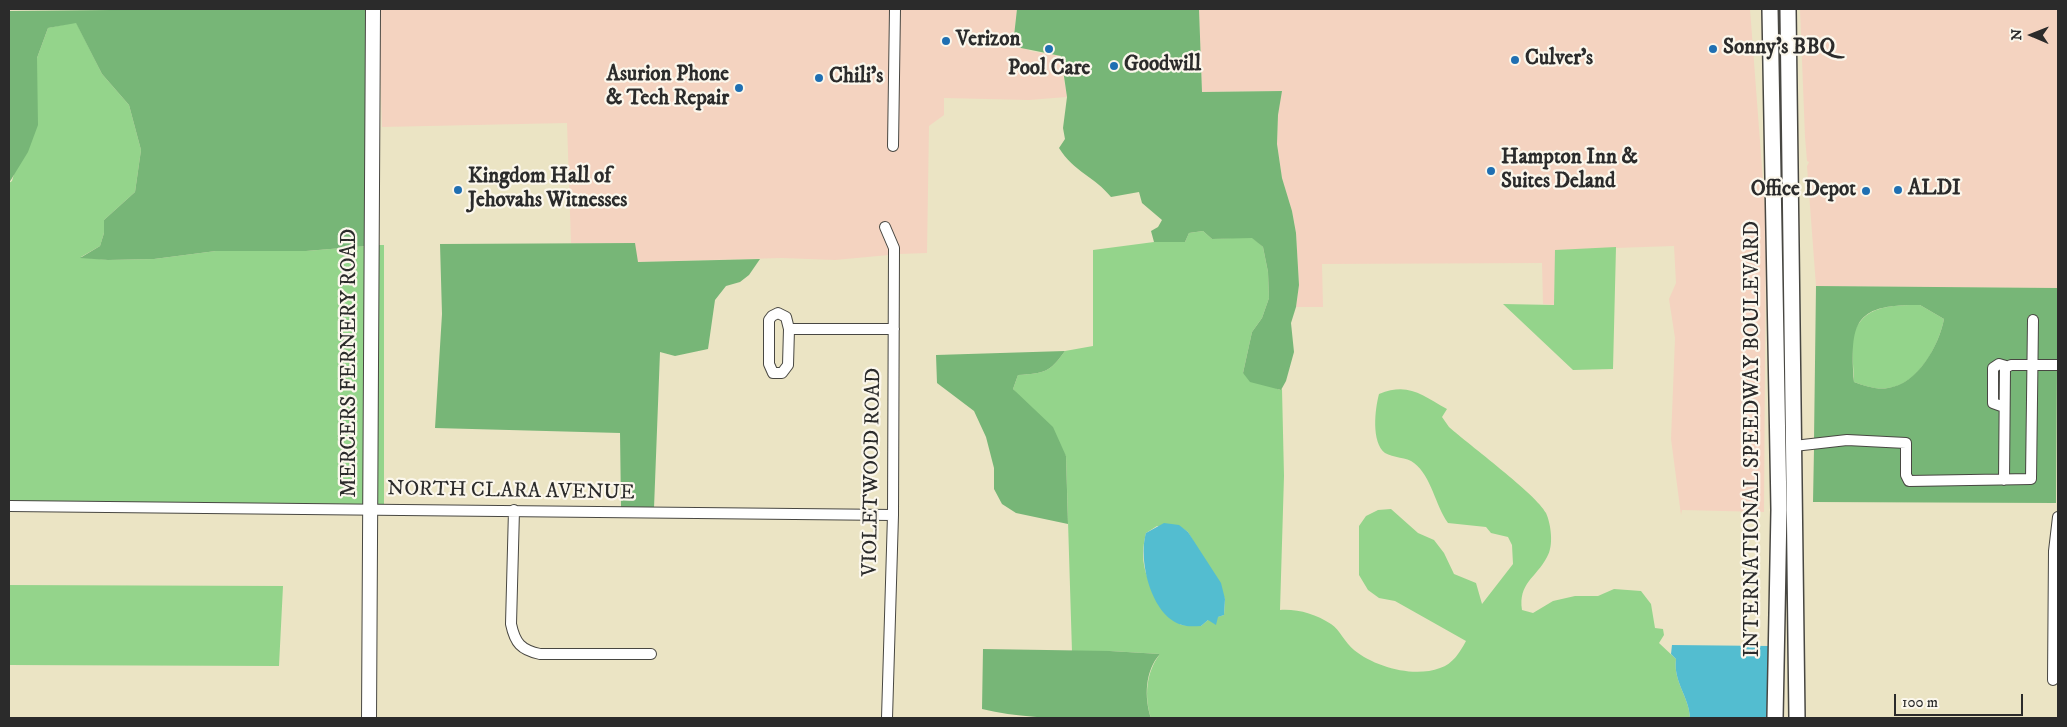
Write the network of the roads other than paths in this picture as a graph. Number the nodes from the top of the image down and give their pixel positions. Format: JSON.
{"nodes":[{"id":1,"x":373,"y":9,"type":"edge"},
{"id":2,"x":895,"y":9,"type":"edge"},
{"id":3,"x":1770,"y":9,"type":"edge"},
{"id":4,"x":1788,"y":9,"type":"edge"},
{"id":5,"x":1771,"y":74,"type":"junction"},
{"id":6,"x":1789,"y":74,"type":"junction"},
{"id":7,"x":893,"y":146,"type":"dead end"},
{"id":8,"x":1790,"y":168,"type":"junction"},
{"id":9,"x":1773,"y":176,"type":"junction"},
{"id":10,"x":885,"y":227,"type":"dead end"},
{"id":11,"x":1774,"y":258,"type":"junction"},
{"id":12,"x":1791,"y":263,"type":"junction"},
{"id":13,"x":2033,"y":320,"type":"dead end"},
{"id":14,"x":789,"y":328,"type":"junction"},
{"id":15,"x":894,"y":329,"type":"junction"},
{"id":16,"x":2032,"y":365,"type":"junction"},
{"id":17,"x":2058,"y":365,"type":"edge"},
{"id":18,"x":1776,"y":379,"type":"junction"},
{"id":19,"x":1793,"y":380,"type":"junction"},
{"id":20,"x":1794,"y":446,"type":"junction"},
{"id":21,"x":2004,"y":480,"type":"junction"},
{"id":22,"x":9,"y":506,"type":"edge"},
{"id":23,"x":370,"y":509,"type":"junction"},
{"id":24,"x":514,"y":510,"type":"junction"},
{"id":25,"x":1779,"y":510,"type":"junction"},
{"id":26,"x":1794,"y":512,"type":"junction"},
{"id":27,"x":893,"y":515,"type":"junction"},
{"id":28,"x":2058,"y":517,"type":"edge"},
{"id":29,"x":651,"y":654,"type":"dead end"},
{"id":30,"x":2053,"y":680,"type":"dead end"},
{"id":31,"x":369,"y":718,"type":"edge"},
{"id":32,"x":887,"y":718,"type":"edge"},
{"id":33,"x":1775,"y":718,"type":"edge"},
{"id":34,"x":1797,"y":718,"type":"edge"}],
"edges":[{"from":1,"to":23,"type":"street","name":"MERCERS FERNERY ROAD"},
{"from":2,"to":7,"type":"street"},
{"from":3,"to":5,"type":"main road","name":"INTERNATIONAL SPEEDWAY BOULEVARD"},
{"from":4,"to":6,"type":"main road","name":"INTERNATIONAL SPEEDWAY BOULEVARD"},
{"from":5,"to":6,"type":"main road"},
{"from":5,"to":9,"type":"main road","name":"INTERNATIONAL SPEEDWAY BOULEVARD"},
{"from":6,"to":8,"type":"main road","name":"INTERNATIONAL SPEEDWAY BOULEVARD"},
{"from":8,"to":9,"type":"main road"},
{"from":8,"to":12,"type":"main road","name":"INTERNATIONAL SPEEDWAY BOULEVARD"},
{"from":9,"to":11,"type":"main road","name":"INTERNATIONAL SPEEDWAY BOULEVARD"},
{"from":10,"to":15,"type":"street","name":"VIOLETWOOD ROAD"},
{"from":11,"to":12,"type":"main road"},
{"from":11,"to":18,"type":"main road","name":"INTERNATIONAL SPEEDWAY BOULEVARD"},
{"from":12,"to":19,"type":"main road","name":"INTERNATIONAL SPEEDWAY BOULEVARD"},
{"from":13,"to":16,"type":"street"},
{"from":14,"to":14,"type":"street"},
{"from":14,"to":15,"type":"street"},
{"from":15,"to":27,"type":"street","name":"VIOLETWOOD ROAD"},
{"from":16,"to":17,"type":"street"},
{"from":16,"to":21,"type":"street"},
{"from":16,"to":21,"type":"street"},
{"from":18,"to":19,"type":"main road"},
{"from":18,"to":25,"type":"main road","name":"INTERNATIONAL SPEEDWAY BOULEVARD"},
{"from":19,"to":20,"type":"main road","name":"INTERNATIONAL SPEEDWAY BOULEVARD"},
{"from":20,"to":21,"type":"street"},
{"from":20,"to":26,"type":"main road","name":"INTERNATIONAL SPEEDWAY BOULEVARD"},
{"from":22,"to":23,"type":"street","name":"NORTH CLARA AVENUE"},
{"from":23,"to":24,"type":"street","name":"NORTH CLARA AVENUE"},
{"from":23,"to":31,"type":"street","name":"MERCERS FERNERY ROAD"},
{"from":24,"to":27,"type":"street","name":"NORTH CLARA AVENUE"},
{"from":24,"to":29,"type":"street"},
{"from":25,"to":26,"type":"main road"},
{"from":25,"to":33,"type":"main road","name":"INTERNATIONAL SPEEDWAY BOULEVARD"},
{"from":26,"to":34,"type":"main road","name":"INTERNATIONAL SPEEDWAY BOULEVARD"},
{"from":27,"to":32,"type":"street","name":"VIOLETWOOD ROAD"},
{"from":28,"to":30,"type":"street"}]}
